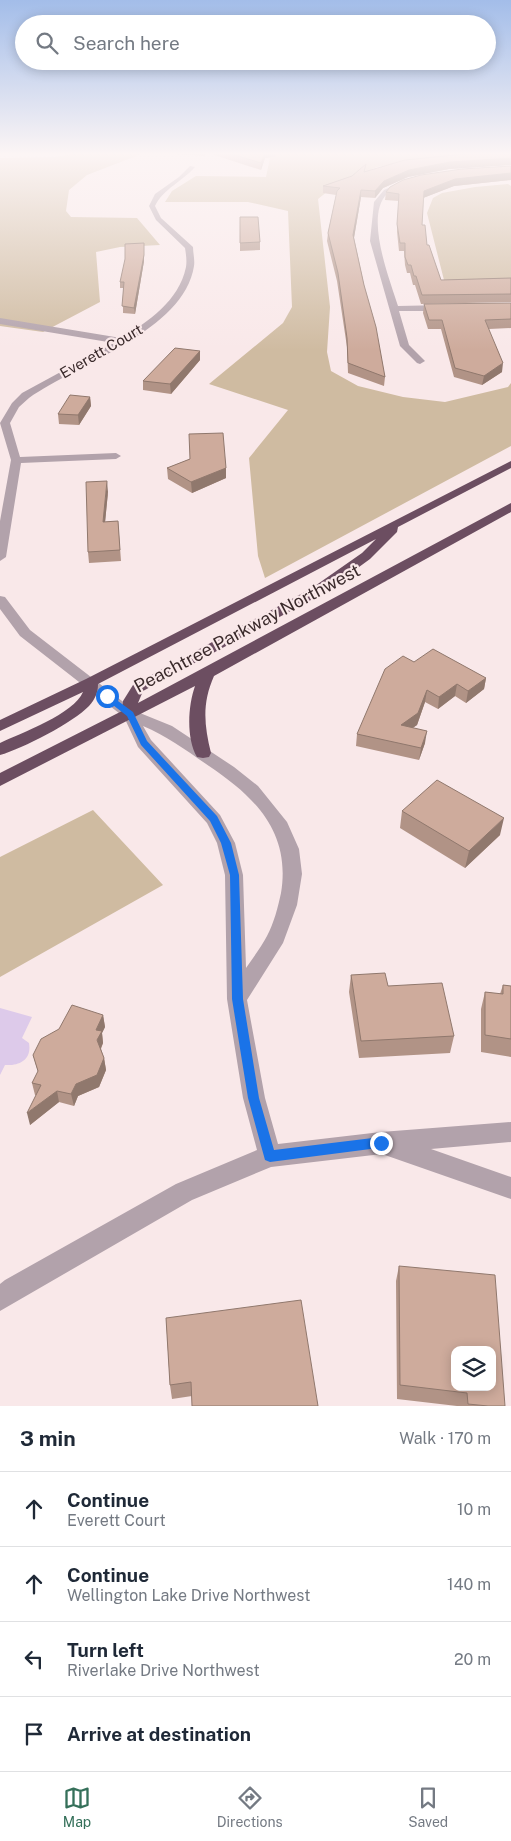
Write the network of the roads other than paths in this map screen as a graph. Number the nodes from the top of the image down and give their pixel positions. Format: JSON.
{"nodes":[{"id":1,"x":158,"y":219,"type":"edge"},
{"id":2,"x":376,"y":219,"type":"edge"},
{"id":3,"x":457,"y":308,"type":"edge"},
{"id":4,"x":393,"y":309,"type":"junction"},
{"id":5,"x":0,"y":321,"type":"edge"},
{"id":6,"x":120,"y":341,"type":"junction"},
{"id":7,"x":420,"y":361,"type":"dead end"},
{"id":8,"x":116,"y":456,"type":"dead end"},
{"id":9,"x":16,"y":460,"type":"junction"},
{"id":10,"x":511,"y":464,"type":"edge"},
{"id":11,"x":511,"y":507,"type":"edge"},
{"id":12,"x":398,"y":522,"type":"junction"},
{"id":13,"x":0,"y":557,"type":"edge"},
{"id":14,"x":0,"y":600,"type":"edge"},
{"id":15,"x":208,"y":674,"type":"junction"},
{"id":16,"x":91,"y":682,"type":"junction"},
{"id":17,"x":130,"y":714,"type":"junction"},
{"id":18,"x":0,"y":726,"type":"edge"},
{"id":19,"x":0,"y":750,"type":"edge"},
{"id":20,"x":203,"y":753,"type":"junction"},
{"id":21,"x":0,"y":780,"type":"edge"},
{"id":22,"x":237,"y":999,"type":"junction"},
{"id":23,"x":511,"y":1132,"type":"edge"},
{"id":24,"x":381,"y":1143,"type":"junction"},
{"id":25,"x":270,"y":1156,"type":"junction"},
{"id":26,"x":511,"y":1188,"type":"edge"},
{"id":27,"x":0,"y":1299,"type":"edge"}],
"edges":[{"from":1,"to":6,"type":"street","name":"Everett Court"},
{"from":2,"to":4,"type":"street"},
{"from":3,"to":4,"type":"street"},
{"from":4,"to":7,"type":"street"},
{"from":5,"to":6,"type":"street"},
{"from":6,"to":9,"type":"street","name":"Everett Court"},
{"from":8,"to":9,"type":"street"},
{"from":9,"to":13,"type":"street","name":"Everett Court"},
{"from":10,"to":12,"type":"highway","name":"Peachtree Parkway Northwest"},
{"from":11,"to":15,"type":"highway","name":"Peachtree Parkway Northwest"},
{"from":12,"to":16,"type":"highway","name":"Peachtree Parkway Northwest"},
{"from":12,"to":17,"type":"highway"},
{"from":14,"to":16,"type":"street"},
{"from":15,"to":17,"type":"highway","name":"Peachtree Parkway Northwest"},
{"from":15,"to":20,"type":"highway"},
{"from":16,"to":17,"type":"street"},
{"from":16,"to":18,"type":"highway","name":"Peachtree Parkway Northwest"},
{"from":16,"to":19,"type":"highway"},
{"from":17,"to":20,"type":"street"},
{"from":17,"to":21,"type":"highway","name":"Peachtree Parkway Northwest"},
{"from":17,"to":22,"type":"street"},
{"from":20,"to":22,"type":"street"},
{"from":22,"to":25,"type":"street"},
{"from":23,"to":24,"type":"street"},
{"from":24,"to":25,"type":"street"},
{"from":24,"to":26,"type":"street"},
{"from":25,"to":27,"type":"street"}]}
